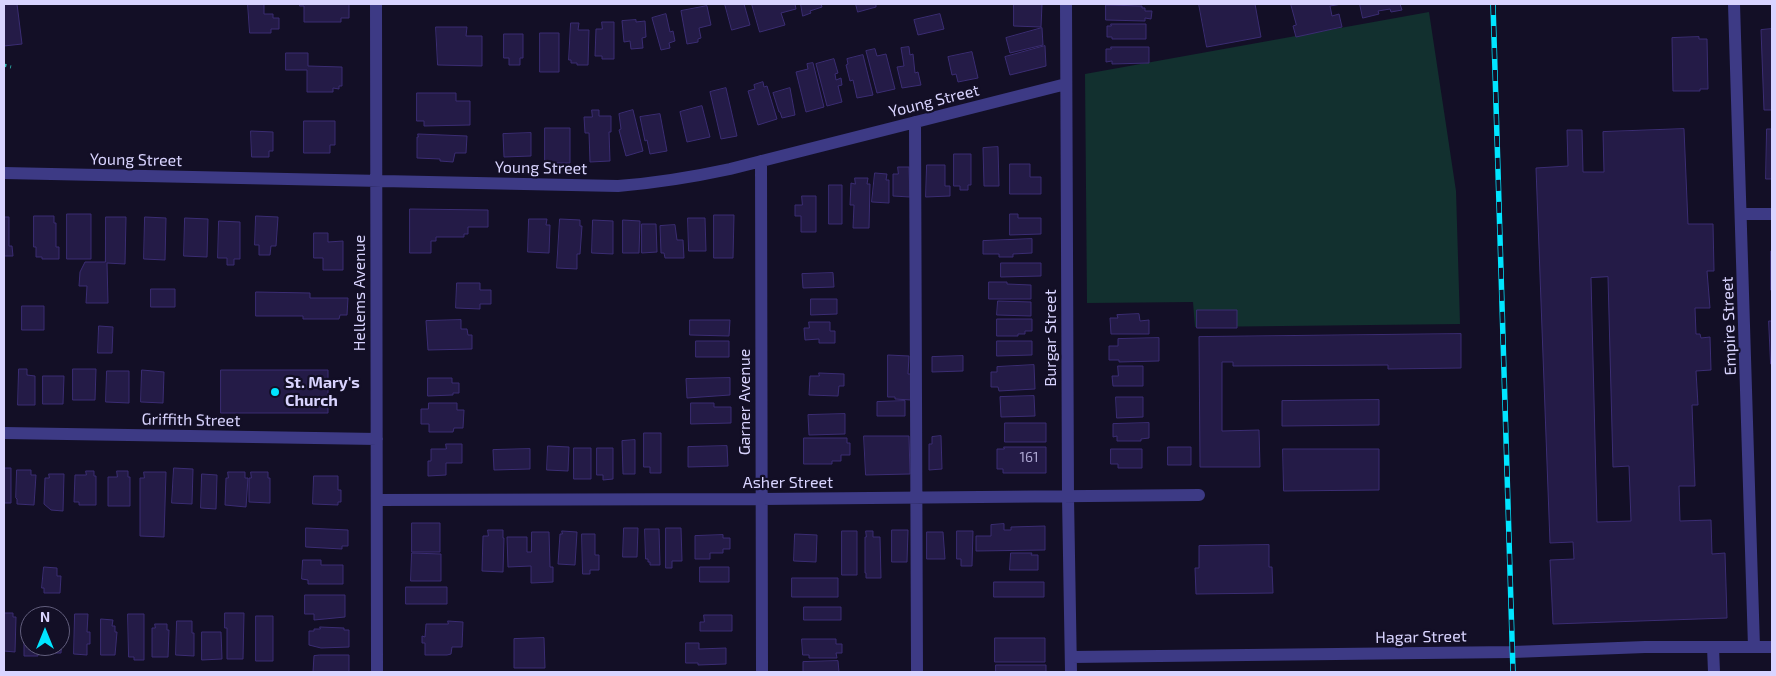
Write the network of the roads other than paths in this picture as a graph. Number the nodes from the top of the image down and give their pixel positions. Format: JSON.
{"nodes":[{"id":1,"x":376,"y":4,"type":"edge"},
{"id":2,"x":1066,"y":4,"type":"edge"},
{"id":3,"x":1734,"y":4,"type":"edge"},
{"id":4,"x":1066,"y":84,"type":"junction"},
{"id":5,"x":915,"y":122,"type":"junction"},
{"id":6,"x":762,"y":161,"type":"junction"},
{"id":7,"x":4,"y":174,"type":"edge"},
{"id":8,"x":376,"y":182,"type":"junction"},
{"id":9,"x":1741,"y":214,"type":"junction"},
{"id":10,"x":1772,"y":214,"type":"edge"},
{"id":11,"x":4,"y":433,"type":"edge"},
{"id":12,"x":377,"y":439,"type":"junction"},
{"id":13,"x":1198,"y":495,"type":"dead end"},
{"id":14,"x":1068,"y":497,"type":"junction"},
{"id":15,"x":917,"y":498,"type":"junction"},
{"id":16,"x":762,"y":499,"type":"junction"},
{"id":17,"x":377,"y":500,"type":"junction"},
{"id":18,"x":1772,"y":646,"type":"edge"},
{"id":19,"x":1713,"y":647,"type":"junction"},
{"id":20,"x":1754,"y":647,"type":"junction"},
{"id":21,"x":1071,"y":657,"type":"junction"},
{"id":22,"x":378,"y":672,"type":"edge"},
{"id":23,"x":762,"y":672,"type":"edge"},
{"id":24,"x":917,"y":672,"type":"edge"},
{"id":25,"x":1071,"y":672,"type":"edge"},
{"id":26,"x":1714,"y":672,"type":"edge"}],
"edges":[{"from":1,"to":8,"type":"street","name":"Hellems Avenue"},
{"from":2,"to":4,"type":"street","name":"Burgar Street"},
{"from":3,"to":9,"type":"street","name":"Empire Street"},
{"from":4,"to":5,"type":"street","name":"Young Street"},
{"from":4,"to":14,"type":"street","name":"Burgar Street"},
{"from":5,"to":6,"type":"street","name":"Young Street"},
{"from":5,"to":15,"type":"street"},
{"from":6,"to":8,"type":"street","name":"Young Street"},
{"from":6,"to":16,"type":"street","name":"Garner Avenue"},
{"from":7,"to":8,"type":"street","name":"Young Street"},
{"from":8,"to":12,"type":"street","name":"Hellems Avenue"},
{"from":9,"to":10,"type":"street"},
{"from":9,"to":20,"type":"street","name":"Empire Street"},
{"from":11,"to":12,"type":"street","name":"Griffith Street"},
{"from":12,"to":17,"type":"street","name":"Hellems Avenue"},
{"from":13,"to":14,"type":"street","name":"Asher Street"},
{"from":14,"to":15,"type":"street","name":"Asher Street"},
{"from":14,"to":21,"type":"street","name":"Burgar Street"},
{"from":15,"to":16,"type":"street","name":"Asher Street"},
{"from":15,"to":24,"type":"street"},
{"from":16,"to":17,"type":"street","name":"Asher Street"},
{"from":16,"to":23,"type":"street","name":"Garner Avenue"},
{"from":17,"to":22,"type":"street","name":"Hellems Avenue"},
{"from":18,"to":20,"type":"street","name":"Hagar Street"},
{"from":19,"to":20,"type":"street","name":"Hagar Street"},
{"from":19,"to":21,"type":"street","name":"Hagar Street"},
{"from":19,"to":26,"type":"street"},
{"from":21,"to":25,"type":"street","name":"Burgar Street"}]}
